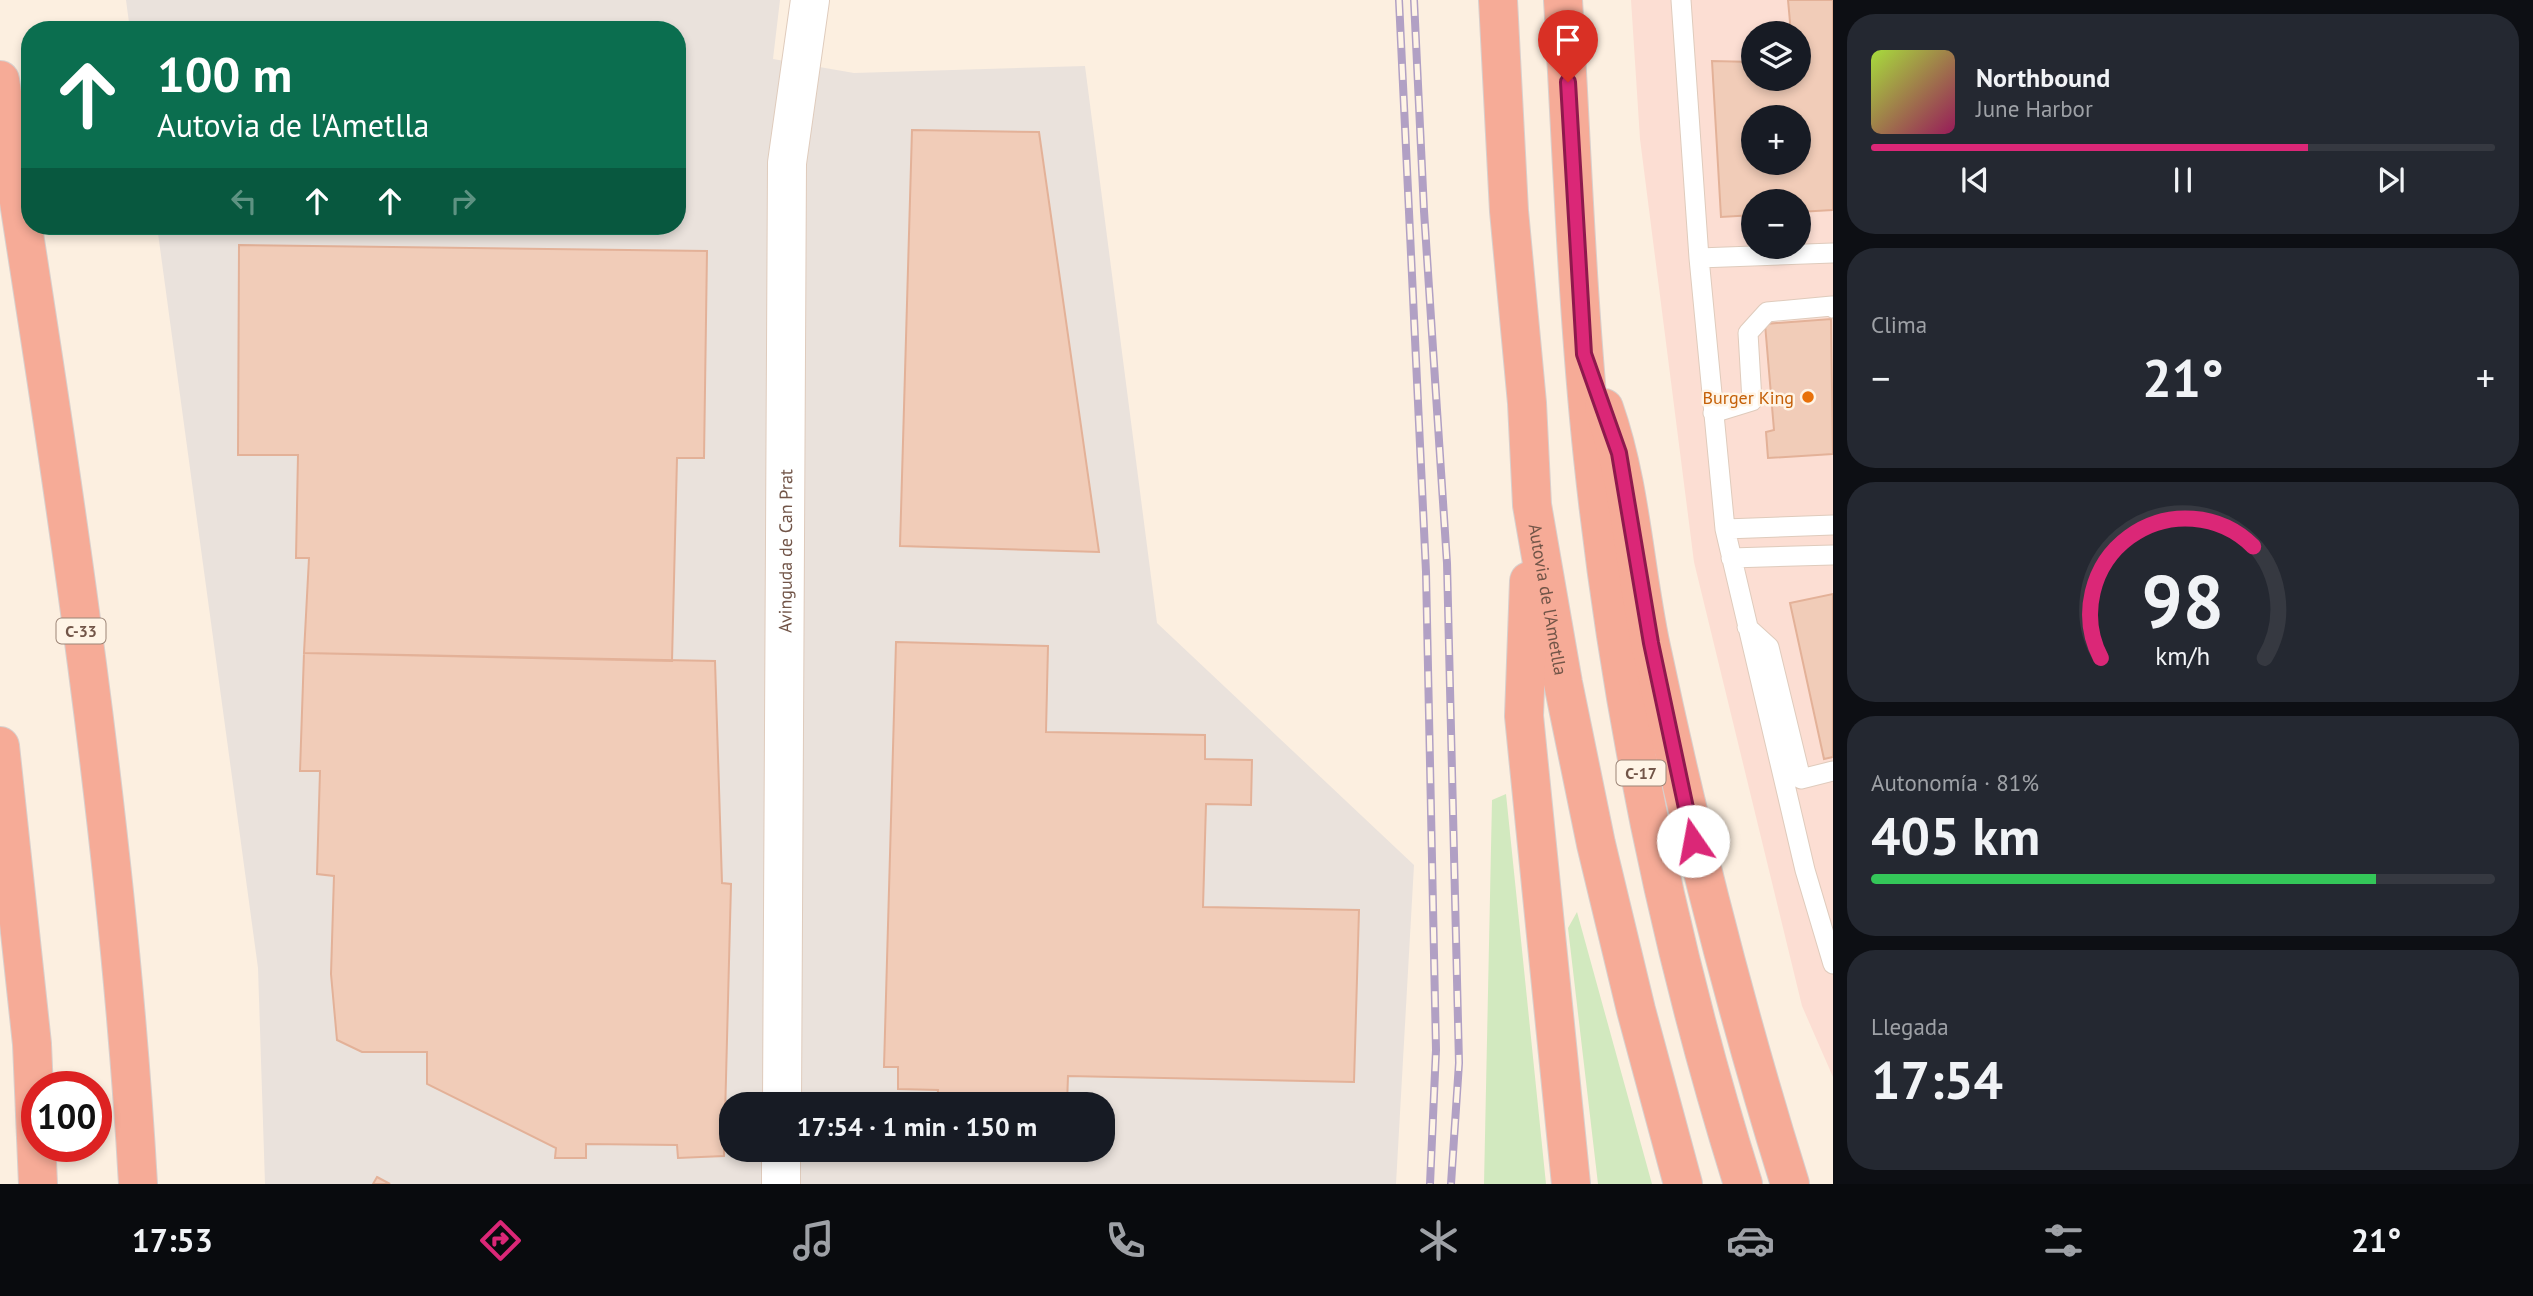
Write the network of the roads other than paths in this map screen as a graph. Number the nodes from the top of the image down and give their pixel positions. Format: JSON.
{"nodes":[{"id":1,"x":810,"y":0,"type":"edge"},
{"id":2,"x":1498,"y":0,"type":"edge"},
{"id":3,"x":1563,"y":0,"type":"edge"},
{"id":4,"x":1681,"y":0,"type":"edge"},
{"id":5,"x":0,"y":80,"type":"edge"},
{"id":6,"x":21,"y":214,"type":"edge"},
{"id":7,"x":24,"y":235,"type":"edge"},
{"id":8,"x":1833,"y":253,"type":"edge"},
{"id":9,"x":1699,"y":258,"type":"junction"},
{"id":10,"x":1833,"y":308,"type":"edge"},
{"id":11,"x":1584,"y":354,"type":"junction"},
{"id":12,"x":1713,"y":413,"type":"junction"},
{"id":13,"x":1532,"y":505,"type":"junction"},
{"id":14,"x":1833,"y":525,"type":"edge"},
{"id":15,"x":1725,"y":528,"type":"junction"},
{"id":16,"x":1833,"y":555,"type":"edge"},
{"id":17,"x":1731,"y":558,"type":"junction"},
{"id":18,"x":1747,"y":626,"type":"junction"},
{"id":19,"x":0,"y":746,"type":"edge"},
{"id":20,"x":1833,"y":771,"type":"edge"},
{"id":21,"x":1833,"y":964,"type":"edge"},
{"id":22,"x":1746,"y":1045,"type":"junction"},
{"id":23,"x":782,"y":1092,"type":"edge"},
{"id":24,"x":781,"y":1162,"type":"edge"},
{"id":25,"x":38,"y":1184,"type":"edge"},
{"id":26,"x":138,"y":1184,"type":"edge"},
{"id":27,"x":781,"y":1184,"type":"edge"},
{"id":28,"x":1571,"y":1184,"type":"edge"},
{"id":29,"x":1683,"y":1184,"type":"edge"},
{"id":30,"x":1742,"y":1184,"type":"edge"},
{"id":31,"x":1790,"y":1184,"type":"edge"},
{"id":32,"x":1816,"y":1184,"type":"edge"}],
"edges":[{"from":1,"to":23,"type":"street","name":"Avinguda de Can Prat"},
{"from":2,"to":13,"type":"highway","name":"Autovia de l'Ametlla"},
{"from":3,"to":11,"type":"highway","number":"C-17"},
{"from":4,"to":9,"type":"lane"},
{"from":5,"to":6,"type":"highway","number":"C-33"},
{"from":7,"to":26,"type":"highway","number":"C-33"},
{"from":8,"to":9,"type":"lane"},
{"from":9,"to":12,"type":"lane"},
{"from":10,"to":12,"type":"lane"},
{"from":11,"to":22,"type":"highway"},
{"from":11,"to":30,"type":"highway","number":"C-17"},
{"from":12,"to":15,"type":"lane"},
{"from":13,"to":28,"type":"highway"},
{"from":13,"to":29,"type":"highway","name":"Autovia de l'Ametlla"},
{"from":14,"to":15,"type":"lane"},
{"from":15,"to":17,"type":"lane"},
{"from":16,"to":17,"type":"lane"},
{"from":17,"to":18,"type":"lane"},
{"from":18,"to":20,"type":"lane"},
{"from":18,"to":21,"type":"lane"},
{"from":19,"to":25,"type":"highway"},
{"from":22,"to":31,"type":"highway"},
{"from":22,"to":32,"type":"highway"},
{"from":24,"to":27,"type":"street"}]}
